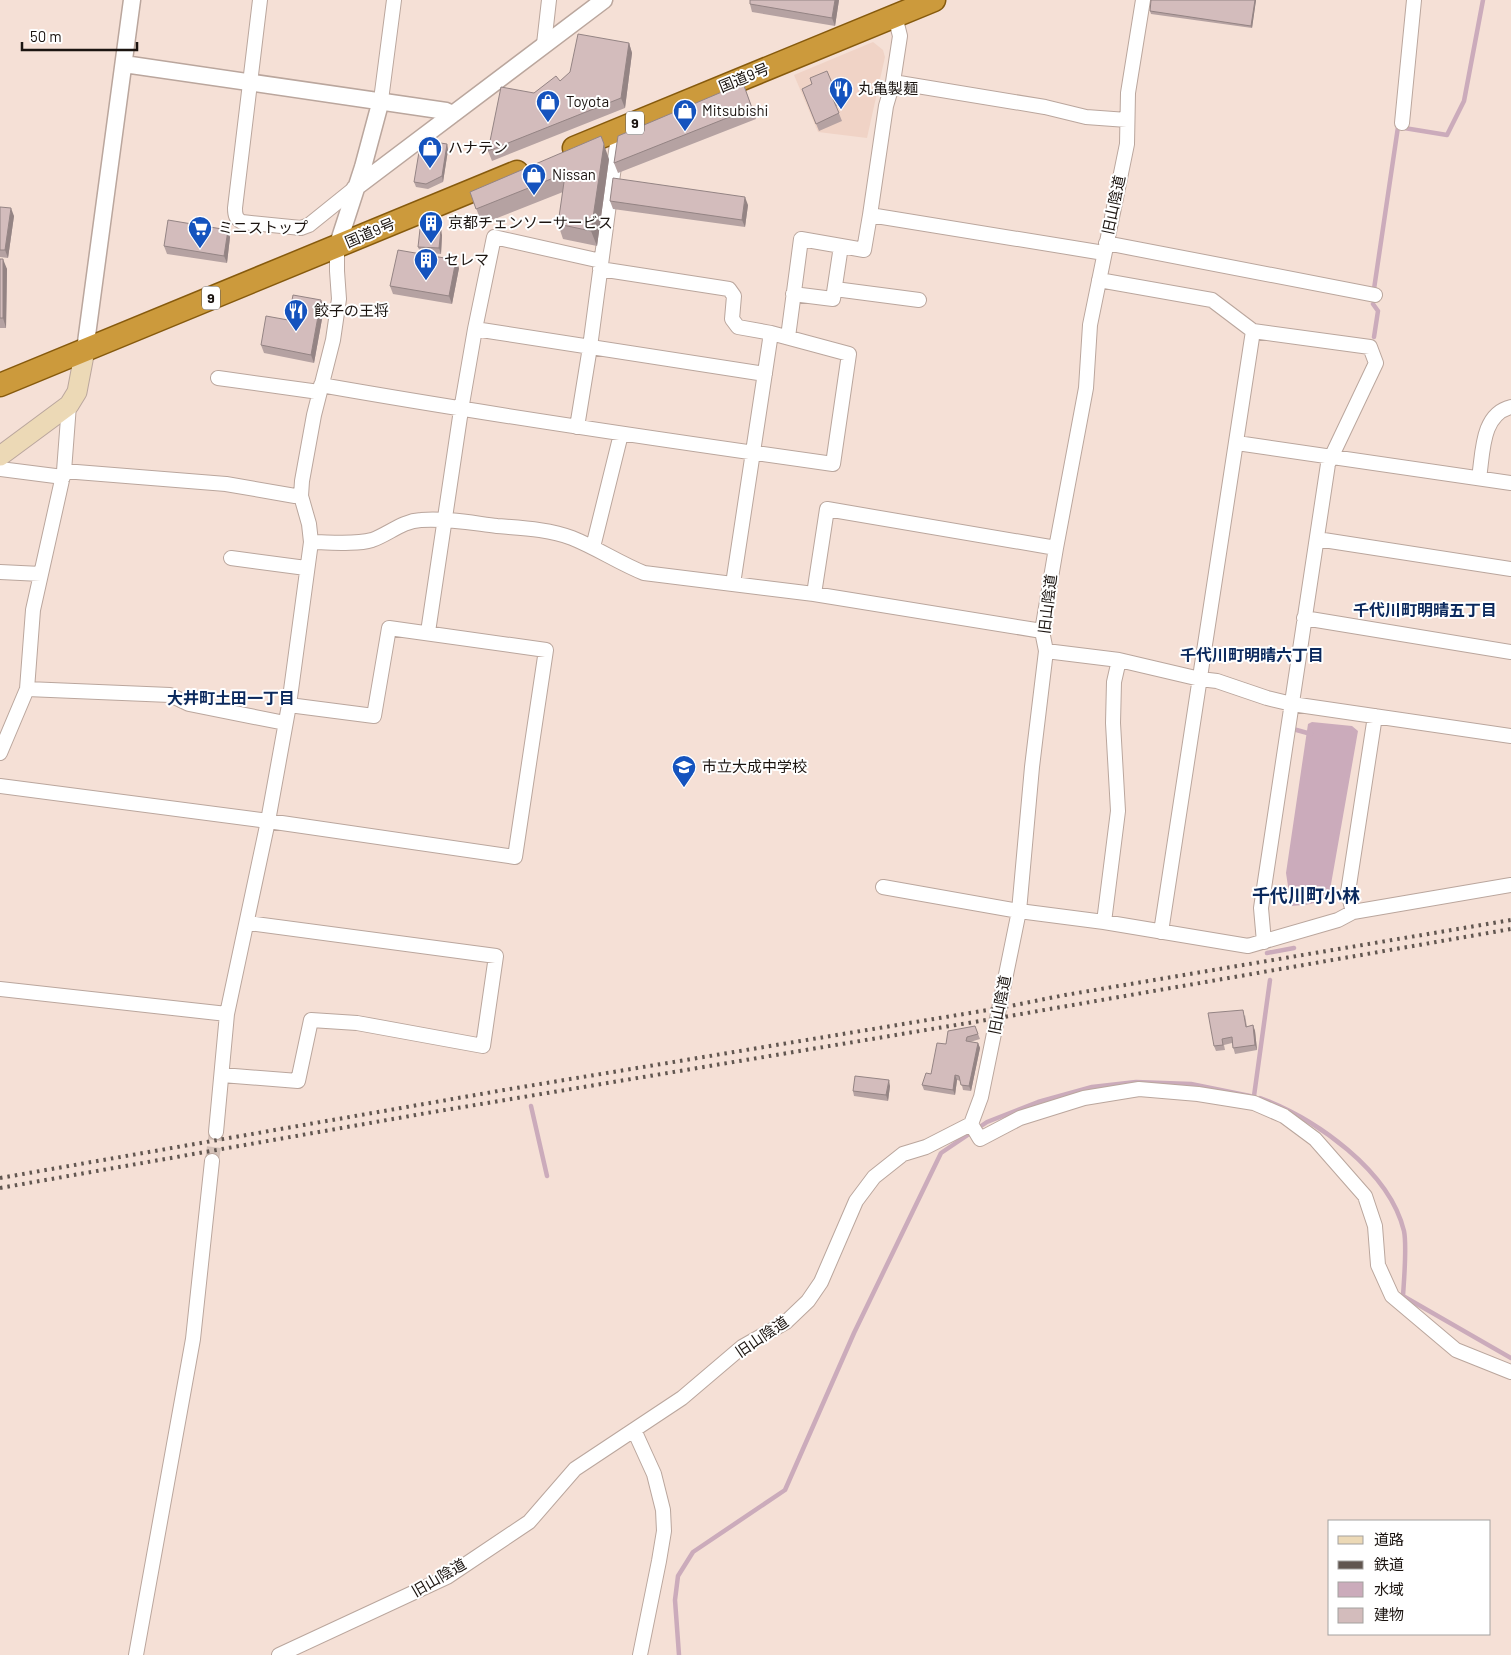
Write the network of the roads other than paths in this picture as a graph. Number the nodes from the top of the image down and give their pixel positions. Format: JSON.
{"nodes":[{"id":1,"x":132,"y":0,"type":"edge"},
{"id":2,"x":260,"y":0,"type":"edge"},
{"id":3,"x":394,"y":0,"type":"edge"},
{"id":4,"x":549,"y":0,"type":"edge"},
{"id":5,"x":604,"y":0,"type":"edge"},
{"id":6,"x":934,"y":0,"type":"edge"},
{"id":7,"x":1143,"y":0,"type":"edge"},
{"id":8,"x":1414,"y":0,"type":"edge"},
{"id":9,"x":895,"y":16,"type":"junction"},
{"id":10,"x":544,"y":44,"type":"junction"},
{"id":11,"x":124,"y":64,"type":"junction"},
{"id":12,"x":251,"y":82,"type":"junction"},
{"id":13,"x":894,"y":82,"type":"junction"},
{"id":14,"x":381,"y":100,"type":"junction"},
{"id":15,"x":453,"y":114,"type":"junction"},
{"id":16,"x":1127,"y":120,"type":"junction"},
{"id":17,"x":1402,"y":123,"type":"dead end"},
{"id":18,"x":613,"y":132,"type":"junction"},
{"id":19,"x":355,"y":188,"type":"junction"},
{"id":20,"x":870,"y":215,"type":"junction"},
{"id":21,"x":841,"y":246,"type":"junction"},
{"id":22,"x":337,"y":247,"type":"junction"},
{"id":23,"x":1105,"y":248,"type":"junction"},
{"id":24,"x":601,"y":265,"type":"junction"},
{"id":25,"x":1099,"y":280,"type":"junction"},
{"id":26,"x":835,"y":289,"type":"junction"},
{"id":27,"x":793,"y":294,"type":"junction"},
{"id":28,"x":1375,"y":295,"type":"dead end"},
{"id":29,"x":919,"y":300,"type":"dead end"},
{"id":30,"x":475,"y":329,"type":"junction"},
{"id":31,"x":1253,"y":331,"type":"junction"},
{"id":32,"x":771,"y":333,"type":"junction"},
{"id":33,"x":788,"y":337,"type":"junction"},
{"id":34,"x":590,"y":347,"type":"junction"},
{"id":35,"x":85,"y":350,"type":"junction"},
{"id":36,"x":765,"y":374,"type":"junction"},
{"id":37,"x":218,"y":378,"type":"dead end"},
{"id":38,"x":0,"y":385,"type":"edge"},
{"id":39,"x":320,"y":388,"type":"junction"},
{"id":40,"x":68,"y":405,"type":"junction"},
{"id":41,"x":1511,"y":407,"type":"edge"},
{"id":42,"x":461,"y":410,"type":"junction"},
{"id":43,"x":577,"y":427,"type":"junction"},
{"id":44,"x":620,"y":434,"type":"junction"},
{"id":45,"x":1237,"y":443,"type":"junction"},
{"id":46,"x":753,"y":453,"type":"junction"},
{"id":47,"x":0,"y":456,"type":"edge"},
{"id":48,"x":1332,"y":457,"type":"junction"},
{"id":49,"x":0,"y":469,"type":"edge"},
{"id":50,"x":63,"y":474,"type":"junction"},
{"id":51,"x":1479,"y":478,"type":"junction"},
{"id":52,"x":1511,"y":484,"type":"edge"},
{"id":53,"x":301,"y":496,"type":"junction"},
{"id":54,"x":445,"y":520,"type":"junction"},
{"id":55,"x":1316,"y":539,"type":"junction"},
{"id":56,"x":311,"y":542,"type":"junction"},
{"id":57,"x":593,"y":547,"type":"junction"},
{"id":58,"x":1056,"y":548,"type":"junction"},
{"id":59,"x":231,"y":558,"type":"dead end"},
{"id":60,"x":306,"y":568,"type":"junction"},
{"id":61,"x":1511,"y":569,"type":"edge"},
{"id":62,"x":0,"y":572,"type":"edge"},
{"id":63,"x":41,"y":574,"type":"junction"},
{"id":64,"x":733,"y":584,"type":"junction"},
{"id":65,"x":814,"y":594,"type":"junction"},
{"id":66,"x":1304,"y":618,"type":"junction"},
{"id":67,"x":1042,"y":631,"type":"junction"},
{"id":68,"x":428,"y":632,"type":"junction"},
{"id":69,"x":1046,"y":651,"type":"junction"},
{"id":70,"x":1511,"y":652,"type":"edge"},
{"id":71,"x":1118,"y":660,"type":"junction"},
{"id":72,"x":1200,"y":680,"type":"junction"},
{"id":73,"x":27,"y":689,"type":"junction"},
{"id":74,"x":1292,"y":704,"type":"junction"},
{"id":75,"x":289,"y":705,"type":"junction"},
{"id":76,"x":1375,"y":716,"type":"junction"},
{"id":77,"x":286,"y":723,"type":"junction"},
{"id":78,"x":1511,"y":736,"type":"edge"},
{"id":79,"x":0,"y":754,"type":"edge"},
{"id":80,"x":0,"y":786,"type":"edge"},
{"id":81,"x":268,"y":821,"type":"junction"},
{"id":82,"x":1511,"y":885,"type":"edge"},
{"id":83,"x":883,"y":887,"type":"dead end"},
{"id":84,"x":1019,"y":911,"type":"junction"},
{"id":85,"x":1354,"y":912,"type":"junction"},
{"id":86,"x":1104,"y":922,"type":"junction"},
{"id":87,"x":248,"y":923,"type":"junction"},
{"id":88,"x":1161,"y":932,"type":"junction"},
{"id":89,"x":1264,"y":942,"type":"junction"},
{"id":90,"x":0,"y":990,"type":"edge"},
{"id":91,"x":228,"y":1014,"type":"junction"},
{"id":92,"x":222,"y":1075,"type":"junction"},
{"id":93,"x":971,"y":1124,"type":"junction"},
{"id":94,"x":216,"y":1132,"type":"tunnel mouth"},
{"id":95,"x":212,"y":1161,"type":"tunnel mouth"},
{"id":96,"x":1511,"y":1372,"type":"edge"},
{"id":97,"x":634,"y":1430,"type":"junction"},
{"id":98,"x":136,"y":1655,"type":"edge"},
{"id":99,"x":279,"y":1655,"type":"edge"},
{"id":100,"x":640,"y":1655,"type":"edge"}],
"edges":[{"from":1,"to":11,"type":"street"},
{"from":2,"to":12,"type":"street"},
{"from":3,"to":14,"type":"street"},
{"from":4,"to":10,"type":"street"},
{"from":5,"to":10,"type":"street"},
{"from":6,"to":9,"type":"highway","name":"国道9号","number":"9"},
{"from":7,"to":16,"type":"street","name":"旧山陰道"},
{"from":8,"to":17,"type":"street"},
{"from":9,"to":13,"type":"street"},
{"from":9,"to":18,"type":"highway","name":"国道9号","number":"9"},
{"from":10,"to":15,"type":"street"},
{"from":11,"to":12,"type":"street"},
{"from":11,"to":35,"type":"street"},
{"from":12,"to":14,"type":"street"},
{"from":12,"to":19,"type":"street"},
{"from":13,"to":16,"type":"street"},
{"from":13,"to":20,"type":"street"},
{"from":14,"to":15,"type":"street"},
{"from":14,"to":19,"type":"street"},
{"from":15,"to":19,"type":"street"},
{"from":16,"to":23,"type":"street","name":"旧山陰道"},
{"from":18,"to":22,"type":"highway","name":"国道9号","number":"9"},
{"from":18,"to":24,"type":"street"},
{"from":19,"to":22,"type":"street"},
{"from":20,"to":21,"type":"street"},
{"from":20,"to":23,"type":"street"},
{"from":21,"to":26,"type":"street"},
{"from":21,"to":27,"type":"street"},
{"from":22,"to":35,"type":"highway","name":"国道9号","number":"9"},
{"from":22,"to":39,"type":"street"},
{"from":23,"to":25,"type":"street","name":"旧山陰道"},
{"from":23,"to":28,"type":"street"},
{"from":24,"to":30,"type":"street"},
{"from":24,"to":32,"type":"street"},
{"from":24,"to":34,"type":"street"},
{"from":25,"to":31,"type":"street"},
{"from":25,"to":58,"type":"street","name":"旧山陰道"},
{"from":26,"to":27,"type":"street"},
{"from":26,"to":29,"type":"street"},
{"from":27,"to":33,"type":"street"},
{"from":30,"to":34,"type":"street"},
{"from":30,"to":42,"type":"street"},
{"from":31,"to":45,"type":"street"},
{"from":31,"to":48,"type":"street"},
{"from":32,"to":33,"type":"street"},
{"from":32,"to":36,"type":"street"},
{"from":33,"to":46,"type":"street"},
{"from":34,"to":36,"type":"street"},
{"from":34,"to":43,"type":"street"},
{"from":35,"to":38,"type":"highway","name":"国道9号","number":"9"},
{"from":35,"to":40,"type":"main road"},
{"from":36,"to":46,"type":"street"},
{"from":37,"to":39,"type":"street"},
{"from":39,"to":42,"type":"street"},
{"from":39,"to":53,"type":"street"},
{"from":40,"to":47,"type":"main road"},
{"from":40,"to":50,"type":"street"},
{"from":41,"to":51,"type":"street"},
{"from":42,"to":43,"type":"street"},
{"from":42,"to":54,"type":"street"},
{"from":43,"to":44,"type":"street"},
{"from":44,"to":46,"type":"street"},
{"from":44,"to":57,"type":"street"},
{"from":45,"to":48,"type":"street"},
{"from":45,"to":72,"type":"street"},
{"from":46,"to":64,"type":"street"},
{"from":48,"to":51,"type":"street"},
{"from":48,"to":55,"type":"street"},
{"from":49,"to":50,"type":"street"},
{"from":50,"to":53,"type":"street"},
{"from":50,"to":63,"type":"street"},
{"from":51,"to":52,"type":"street"},
{"from":53,"to":56,"type":"street"},
{"from":54,"to":56,"type":"street"},
{"from":54,"to":57,"type":"street"},
{"from":54,"to":68,"type":"street"},
{"from":55,"to":61,"type":"street"},
{"from":55,"to":66,"type":"street"},
{"from":56,"to":60,"type":"street"},
{"from":57,"to":64,"type":"street"},
{"from":58,"to":65,"type":"street"},
{"from":58,"to":67,"type":"street","name":"旧山陰道"},
{"from":59,"to":60,"type":"street"},
{"from":60,"to":75,"type":"street"},
{"from":62,"to":63,"type":"street"},
{"from":63,"to":73,"type":"street"},
{"from":64,"to":65,"type":"street"},
{"from":65,"to":67,"type":"street"},
{"from":66,"to":70,"type":"street"},
{"from":66,"to":74,"type":"street"},
{"from":67,"to":69,"type":"street","name":"旧山陰道"},
{"from":68,"to":75,"type":"street"},
{"from":68,"to":81,"type":"street"},
{"from":69,"to":71,"type":"street"},
{"from":69,"to":84,"type":"street","name":"旧山陰道"},
{"from":71,"to":72,"type":"street"},
{"from":71,"to":86,"type":"street"},
{"from":72,"to":74,"type":"street"},
{"from":72,"to":88,"type":"street"},
{"from":73,"to":77,"type":"street"},
{"from":73,"to":79,"type":"street"},
{"from":74,"to":76,"type":"street"},
{"from":74,"to":89,"type":"street"},
{"from":75,"to":77,"type":"street"},
{"from":76,"to":78,"type":"street"},
{"from":76,"to":85,"type":"street"},
{"from":77,"to":81,"type":"street"},
{"from":80,"to":81,"type":"street"},
{"from":81,"to":87,"type":"street"},
{"from":82,"to":85,"type":"street"},
{"from":83,"to":84,"type":"street"},
{"from":84,"to":86,"type":"street"},
{"from":84,"to":93,"type":"street","name":"旧山陰道"},
{"from":85,"to":89,"type":"street"},
{"from":86,"to":88,"type":"street"},
{"from":87,"to":91,"type":"street"},
{"from":87,"to":92,"type":"street"},
{"from":88,"to":89,"type":"street"},
{"from":90,"to":91,"type":"street"},
{"from":91,"to":92,"type":"street"},
{"from":92,"to":94,"type":"street"},
{"from":93,"to":96,"type":"street"},
{"from":93,"to":97,"type":"street","name":"旧山陰道"},
{"from":95,"to":98,"type":"street"},
{"from":97,"to":99,"type":"street","name":"旧山陰道"},
{"from":97,"to":100,"type":"street"}]}
